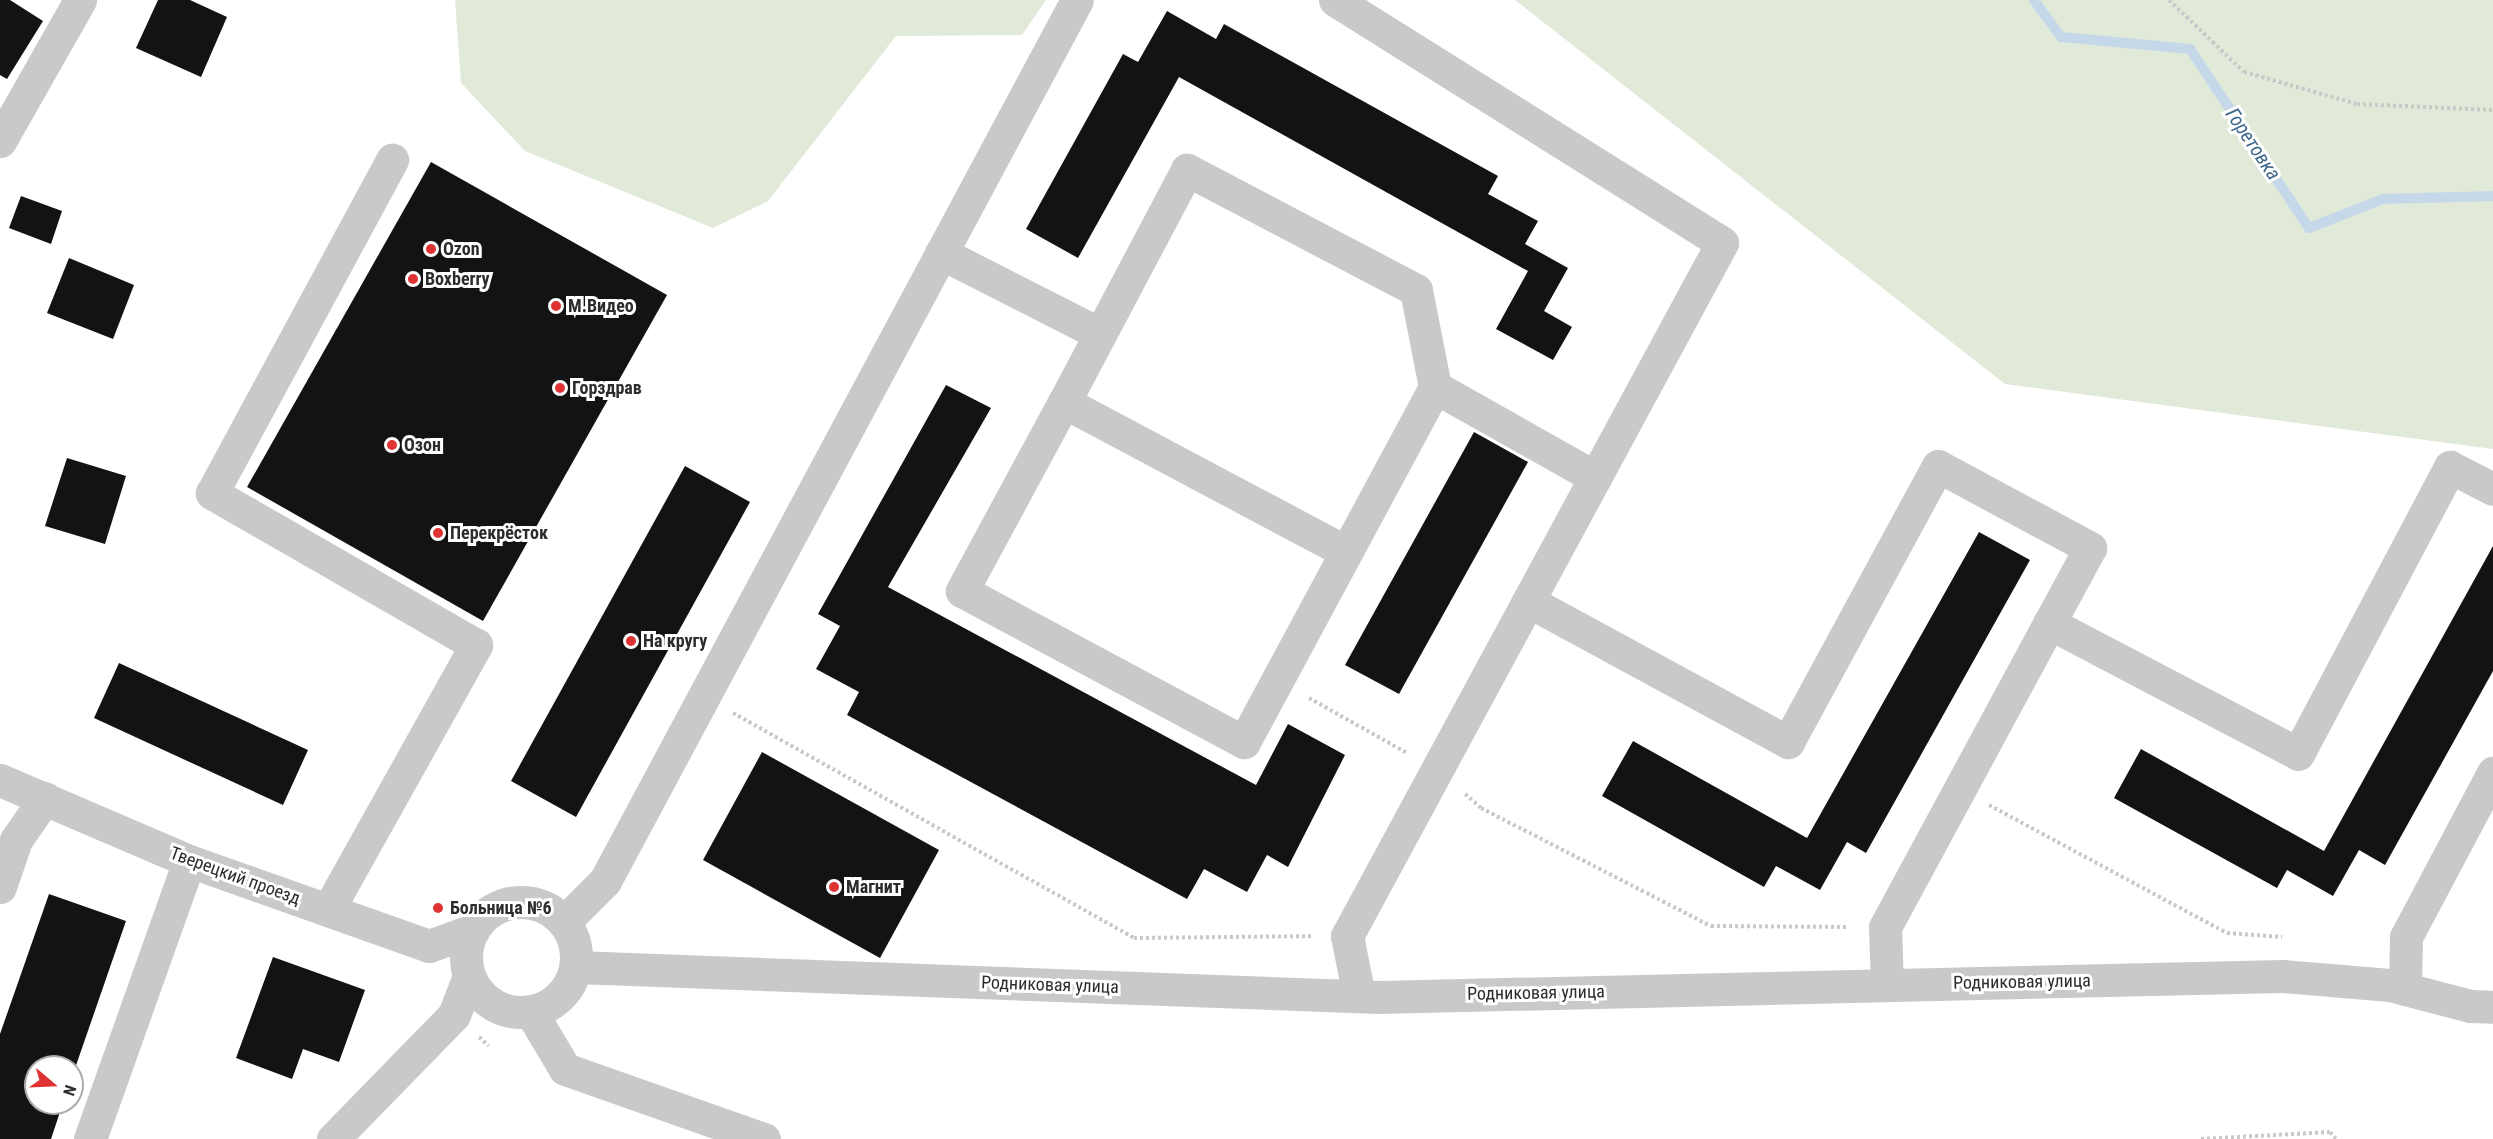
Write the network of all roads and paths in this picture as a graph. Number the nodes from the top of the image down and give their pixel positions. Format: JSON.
{"nodes":[{"id":1,"x":80,"y":0,"type":"edge"},
{"id":2,"x":1077,"y":0,"type":"edge"},
{"id":3,"x":1335,"y":0,"type":"edge"},
{"id":4,"x":2169,"y":0,"type":"edge"},
{"id":5,"x":2493,"y":110,"type":"edge"},
{"id":6,"x":0,"y":141,"type":"edge"},
{"id":7,"x":392,"y":160,"type":"dead end"},
{"id":8,"x":941,"y":253,"type":"junction"},
{"id":9,"x":1100,"y":334,"type":"junction"},
{"id":10,"x":1435,"y":387,"type":"junction"},
{"id":11,"x":1065,"y":402,"type":"junction"},
{"id":12,"x":1595,"y":477,"type":"junction"},
{"id":13,"x":2493,"y":489,"type":"edge"},
{"id":14,"x":1346,"y":552,"type":"junction"},
{"id":15,"x":1528,"y":601,"type":"junction"},
{"id":16,"x":2049,"y":623,"type":"junction"},
{"id":17,"x":1277,"y":680,"type":"junction"},
{"id":18,"x":704,"y":697,"type":"junction"},
{"id":19,"x":1437,"y":770,"type":"junction"},
{"id":20,"x":2493,"y":773,"type":"edge"},
{"id":21,"x":0,"y":780,"type":"edge"},
{"id":22,"x":1959,"y":790,"type":"junction"},
{"id":23,"x":45,"y":798,"type":"junction"},
{"id":24,"x":189,"y":861,"type":"junction"},
{"id":25,"x":0,"y":887,"type":"edge"},
{"id":26,"x":328,"y":910,"type":"junction"},
{"id":27,"x":564,"y":922,"type":"junction"},
{"id":28,"x":1885,"y":927,"type":"junction"},
{"id":29,"x":473,"y":930,"type":"junction"},
{"id":30,"x":1347,"y":936,"type":"junction"},
{"id":31,"x":2286,"y":938,"type":"dead end"},
{"id":32,"x":576,"y":967,"type":"junction"},
{"id":33,"x":469,"y":976,"type":"junction"},
{"id":34,"x":1887,"y":985,"type":"junction"},
{"id":35,"x":2405,"y":989,"type":"junction"},
{"id":36,"x":1359,"y":996,"type":"junction"},
{"id":37,"x":494,"y":1005,"type":"junction"},
{"id":38,"x":2493,"y":1007,"type":"edge"},
{"id":39,"x":531,"y":1012,"type":"junction"},
{"id":40,"x":454,"y":1016,"type":"junction"},
{"id":41,"x":2244,"y":1138,"type":"edge"},
{"id":42,"x":90,"y":1139,"type":"edge"},
{"id":43,"x":333,"y":1139,"type":"edge"},
{"id":44,"x":764,"y":1139,"type":"edge"},
{"id":45,"x":2202,"y":1139,"type":"edge"},
{"id":46,"x":2336,"y":1139,"type":"edge"}],
"edges":[{"from":1,"to":6,"type":"street"},
{"from":2,"to":8,"type":"street"},
{"from":3,"to":12,"type":"street"},
{"from":4,"to":5,"type":"path"},
{"from":7,"to":26,"type":"street"},
{"from":8,"to":9,"type":"street"},
{"from":8,"to":18,"type":"street"},
{"from":9,"to":10,"type":"street"},
{"from":9,"to":11,"type":"street"},
{"from":10,"to":12,"type":"street"},
{"from":10,"to":14,"type":"street"},
{"from":11,"to":14,"type":"street"},
{"from":11,"to":17,"type":"street"},
{"from":12,"to":15,"type":"street"},
{"from":13,"to":16,"type":"street"},
{"from":14,"to":17,"type":"street"},
{"from":15,"to":16,"type":"street"},
{"from":15,"to":19,"type":"street"},
{"from":16,"to":22,"type":"street"},
{"from":17,"to":19,"type":"path"},
{"from":18,"to":27,"type":"street"},
{"from":18,"to":30,"type":"path"},
{"from":19,"to":28,"type":"path"},
{"from":19,"to":30,"type":"street"},
{"from":20,"to":35,"type":"street"},
{"from":21,"to":23,"type":"street","name":"Тверецкий проезд"},
{"from":22,"to":28,"type":"street"},
{"from":22,"to":31,"type":"path"},
{"from":23,"to":24,"type":"street","name":"Тверецкий проезд"},
{"from":23,"to":25,"type":"street"},
{"from":24,"to":26,"type":"street","name":"Тверецкий проезд"},
{"from":24,"to":42,"type":"street"},
{"from":26,"to":29,"type":"street","name":"Тверецкий проезд"},
{"from":27,"to":29,"type":"street"},
{"from":27,"to":32,"type":"street"},
{"from":28,"to":34,"type":"street"},
{"from":29,"to":33,"type":"street"},
{"from":30,"to":36,"type":"street"},
{"from":32,"to":36,"type":"street","name":"Родниковая улица"},
{"from":32,"to":39,"type":"street"},
{"from":33,"to":37,"type":"street"},
{"from":33,"to":40,"type":"street"},
{"from":34,"to":35,"type":"street","name":"Родниковая улица"},
{"from":34,"to":36,"type":"street","name":"Родниковая улица"},
{"from":35,"to":38,"type":"street","name":"Родниковая улица"},
{"from":37,"to":39,"type":"street"},
{"from":37,"to":40,"type":"street"},
{"from":39,"to":44,"type":"street"},
{"from":40,"to":43,"type":"street"},
{"from":41,"to":45,"type":"path"},
{"from":41,"to":46,"type":"path"}]}
